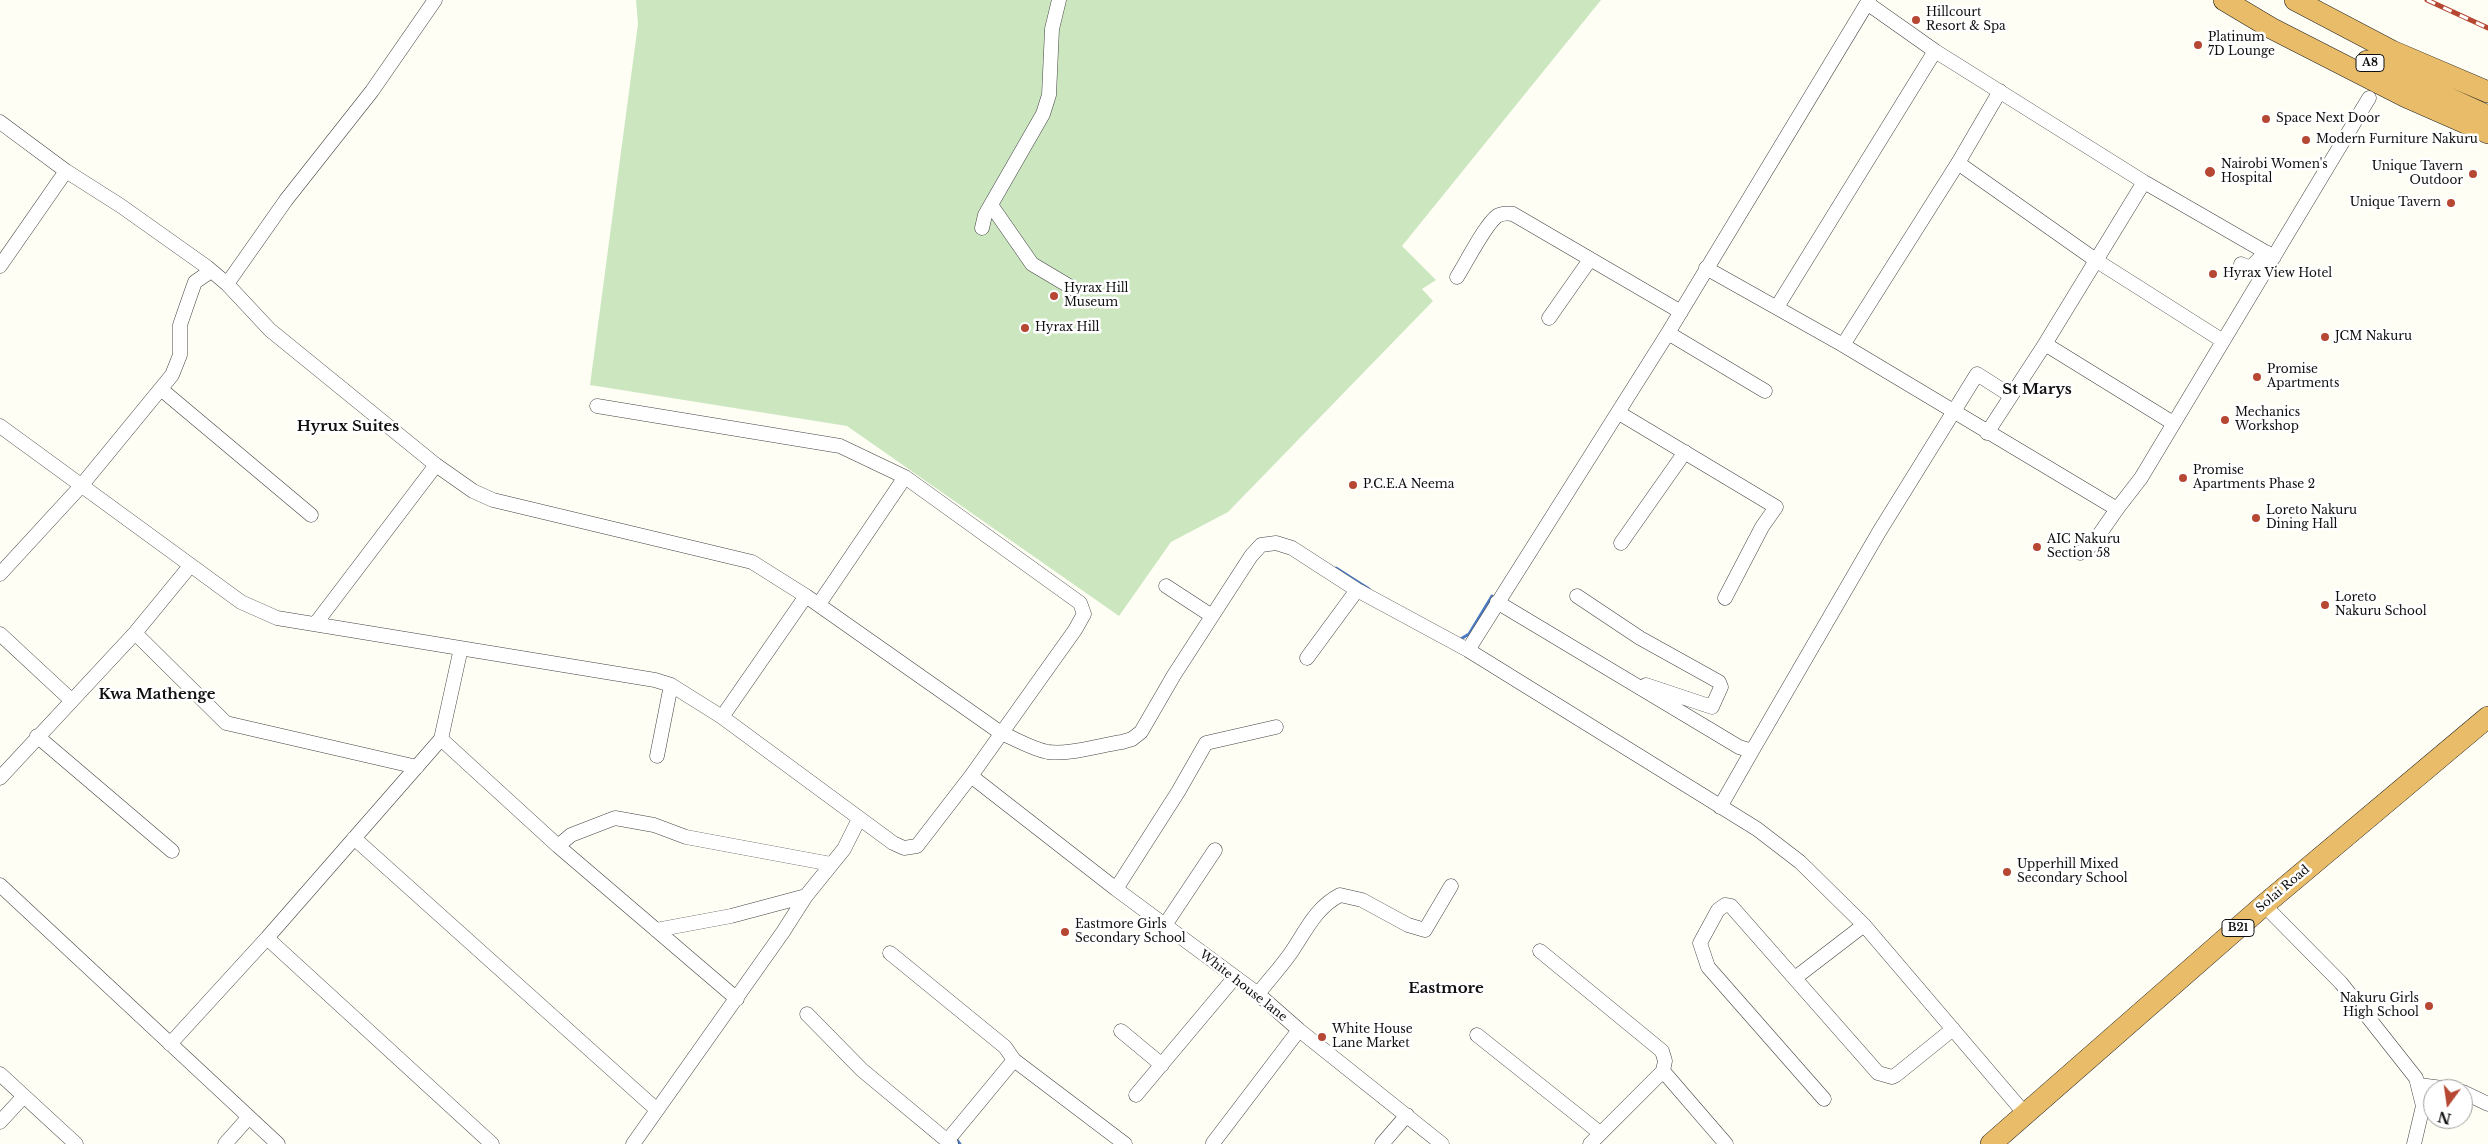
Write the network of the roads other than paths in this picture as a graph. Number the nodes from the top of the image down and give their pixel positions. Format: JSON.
{"nodes":[{"id":1,"x":435,"y":0,"type":"edge"},
{"id":2,"x":1059,"y":0,"type":"edge"},
{"id":3,"x":2224,"y":0,"type":"edge"},
{"id":4,"x":2295,"y":0,"type":"edge"},
{"id":5,"x":2317,"y":0,"type":"edge"},
{"id":6,"x":1868,"y":2,"type":"edge"},
{"id":7,"x":2250,"y":2,"type":"edge"},
{"id":8,"x":1936,"y":51,"type":"junction"},
{"id":9,"x":2488,"y":81,"type":"edge"},
{"id":10,"x":2000,"y":90,"type":"junction"},
{"id":11,"x":2488,"y":92,"type":"edge"},
{"id":12,"x":2369,"y":98,"type":"dead end"},
{"id":13,"x":2488,"y":116,"type":"edge"},
{"id":14,"x":0,"y":122,"type":"edge"},
{"id":15,"x":2488,"y":133,"type":"edge"},
{"id":16,"x":1958,"y":163,"type":"junction"},
{"id":17,"x":66,"y":171,"type":"junction"},
{"id":18,"x":2144,"y":182,"type":"junction"},
{"id":19,"x":990,"y":205,"type":"junction"},
{"id":20,"x":982,"y":228,"type":"dead end"},
{"id":21,"x":2270,"y":255,"type":"junction"},
{"id":22,"x":1589,"y":261,"type":"junction"},
{"id":23,"x":2097,"y":261,"type":"junction"},
{"id":24,"x":2241,"y":264,"type":"dead end"},
{"id":25,"x":0,"y":266,"type":"edge"},
{"id":26,"x":1706,"y":268,"type":"junction"},
{"id":27,"x":211,"y":271,"type":"junction"},
{"id":28,"x":1457,"y":277,"type":"dead end"},
{"id":29,"x":227,"y":284,"type":"junction"},
{"id":30,"x":1074,"y":289,"type":"dead end"},
{"id":31,"x":1777,"y":307,"type":"junction"},
{"id":32,"x":1681,"y":312,"type":"junction"},
{"id":33,"x":1549,"y":318,"type":"dead end"},
{"id":34,"x":1668,"y":333,"type":"junction"},
{"id":35,"x":2223,"y":342,"type":"junction"},
{"id":36,"x":2045,"y":344,"type":"junction"},
{"id":37,"x":1843,"y":345,"type":"junction"},
{"id":38,"x":162,"y":390,"type":"junction"},
{"id":39,"x":1765,"y":391,"type":"dead end"},
{"id":40,"x":2010,"y":395,"type":"junction"},
{"id":41,"x":597,"y":406,"type":"dead end"},
{"id":42,"x":1953,"y":411,"type":"junction"},
{"id":43,"x":1619,"y":413,"type":"junction"},
{"id":44,"x":2173,"y":423,"type":"junction"},
{"id":45,"x":0,"y":426,"type":"edge"},
{"id":46,"x":1987,"y":433,"type":"junction"},
{"id":47,"x":1684,"y":452,"type":"junction"},
{"id":48,"x":436,"y":465,"type":"junction"},
{"id":49,"x":905,"y":477,"type":"junction"},
{"id":50,"x":81,"y":486,"type":"junction"},
{"id":51,"x":2117,"y":509,"type":"junction"},
{"id":52,"x":311,"y":515,"type":"dead end"},
{"id":53,"x":1621,"y":543,"type":"dead end"},
{"id":54,"x":2080,"y":553,"type":"dead end"},
{"id":55,"x":190,"y":566,"type":"junction"},
{"id":56,"x":0,"y":574,"type":"edge"},
{"id":57,"x":1166,"y":586,"type":"dead end"},
{"id":58,"x":1357,"y":590,"type":"junction"},
{"id":59,"x":806,"y":596,"type":"junction"},
{"id":60,"x":1577,"y":596,"type":"dead end"},
{"id":61,"x":1725,"y":598,"type":"dead end"},
{"id":62,"x":1497,"y":602,"type":"junction"},
{"id":63,"x":819,"y":604,"type":"junction"},
{"id":64,"x":1212,"y":616,"type":"junction"},
{"id":65,"x":316,"y":623,"type":"junction"},
{"id":66,"x":135,"y":633,"type":"junction"},
{"id":67,"x":0,"y":634,"type":"edge"},
{"id":68,"x":461,"y":648,"type":"junction"},
{"id":69,"x":1468,"y":650,"type":"junction"},
{"id":70,"x":1307,"y":658,"type":"dead end"},
{"id":71,"x":1619,"y":677,"type":"junction"},
{"id":72,"x":671,"y":685,"type":"junction"},
{"id":73,"x":70,"y":699,"type":"junction"},
{"id":74,"x":722,"y":717,"type":"junction"},
{"id":75,"x":2488,"y":717,"type":"edge"},
{"id":76,"x":1276,"y":727,"type":"dead end"},
{"id":77,"x":1001,"y":733,"type":"junction"},
{"id":78,"x":37,"y":736,"type":"junction"},
{"id":79,"x":441,"y":739,"type":"junction"},
{"id":80,"x":1752,"y":751,"type":"junction"},
{"id":81,"x":657,"y":756,"type":"dead end"},
{"id":82,"x":417,"y":767,"type":"junction"},
{"id":83,"x":971,"y":776,"type":"junction"},
{"id":84,"x":0,"y":778,"type":"edge"},
{"id":85,"x":1720,"y":807,"type":"junction"},
{"id":86,"x":859,"y":819,"type":"junction"},
{"id":87,"x":354,"y":838,"type":"junction"},
{"id":88,"x":558,"y":846,"type":"junction"},
{"id":89,"x":1215,"y":850,"type":"dead end"},
{"id":90,"x":172,"y":851,"type":"dead end"},
{"id":91,"x":832,"y":864,"type":"junction"},
{"id":92,"x":0,"y":885,"type":"edge"},
{"id":93,"x":1451,"y":886,"type":"dead end"},
{"id":94,"x":1116,"y":889,"type":"junction"},
{"id":95,"x":806,"y":896,"type":"junction"},
{"id":96,"x":2264,"y":905,"type":"junction"},
{"id":97,"x":1165,"y":925,"type":"junction"},
{"id":98,"x":1864,"y":925,"type":"junction"},
{"id":99,"x":656,"y":930,"type":"junction"},
{"id":100,"x":267,"y":938,"type":"junction"},
{"id":101,"x":1540,"y":951,"type":"dead end"},
{"id":102,"x":890,"y":953,"type":"dead end"},
{"id":103,"x":1235,"y":977,"type":"junction"},
{"id":104,"x":1795,"y":978,"type":"junction"},
{"id":105,"x":1258,"y":994,"type":"junction"},
{"id":106,"x":737,"y":999,"type":"junction"},
{"id":107,"x":807,"y":1014,"type":"dead end"},
{"id":108,"x":1954,"y":1029,"type":"junction"},
{"id":109,"x":1299,"y":1030,"type":"junction"},
{"id":110,"x":1121,"y":1031,"type":"dead end"},
{"id":111,"x":1477,"y":1035,"type":"dead end"},
{"id":112,"x":170,"y":1044,"type":"junction"},
{"id":113,"x":1014,"y":1060,"type":"junction"},
{"id":114,"x":1162,"y":1065,"type":"junction"},
{"id":115,"x":1663,"y":1071,"type":"junction"},
{"id":116,"x":0,"y":1074,"type":"edge"},
{"id":117,"x":2419,"y":1085,"type":"junction"},
{"id":118,"x":2423,"y":1086,"type":"edge"},
{"id":119,"x":1136,"y":1095,"type":"dead end"},
{"id":120,"x":24,"y":1096,"type":"junction"},
{"id":121,"x":2473,"y":1097,"type":"edge"},
{"id":122,"x":1824,"y":1099,"type":"dead end"},
{"id":123,"x":2488,"y":1104,"type":"edge"},
{"id":124,"x":657,"y":1110,"type":"junction"},
{"id":125,"x":2026,"y":1115,"type":"junction"},
{"id":126,"x":1407,"y":1116,"type":"junction"},
{"id":127,"x":249,"y":1117,"type":"junction"},
{"id":128,"x":0,"y":1122,"type":"edge"},
{"id":129,"x":1600,"y":1133,"type":"junction"},
{"id":130,"x":949,"y":1142,"type":"edge"},
{"id":131,"x":1213,"y":1143,"type":"edge"},
{"id":132,"x":76,"y":1144,"type":"edge"},
{"id":133,"x":225,"y":1144,"type":"edge"},
{"id":134,"x":278,"y":1144,"type":"edge"},
{"id":135,"x":492,"y":1144,"type":"edge"},
{"id":136,"x":633,"y":1144,"type":"edge"},
{"id":137,"x":1125,"y":1144,"type":"edge"},
{"id":138,"x":1382,"y":1144,"type":"edge"},
{"id":139,"x":1442,"y":1144,"type":"edge"},
{"id":140,"x":1590,"y":1144,"type":"edge"},
{"id":141,"x":1726,"y":1144,"type":"edge"},
{"id":142,"x":1992,"y":1144,"type":"edge"},
{"id":143,"x":2414,"y":1144,"type":"edge"}],
"edges":[{"from":1,"to":29,"type":"street"},
{"from":2,"to":19,"type":"street"},
{"from":3,"to":15,"type":"highway"},
{"from":4,"to":11,"type":"highway","number":"A8"},
{"from":5,"to":9,"type":"highway"},
{"from":6,"to":8,"type":"street"},
{"from":6,"to":26,"type":"street"},
{"from":7,"to":13,"type":"highway","number":"A8"},
{"from":8,"to":10,"type":"street"},
{"from":8,"to":31,"type":"street"},
{"from":10,"to":16,"type":"street"},
{"from":10,"to":18,"type":"street"},
{"from":12,"to":21,"type":"street"},
{"from":14,"to":17,"type":"street"},
{"from":16,"to":23,"type":"street"},
{"from":16,"to":37,"type":"street"},
{"from":17,"to":25,"type":"street"},
{"from":17,"to":27,"type":"street"},
{"from":18,"to":21,"type":"street"},
{"from":18,"to":23,"type":"street"},
{"from":19,"to":20,"type":"street"},
{"from":19,"to":30,"type":"street"},
{"from":21,"to":24,"type":"street"},
{"from":21,"to":35,"type":"street"},
{"from":22,"to":28,"type":"street"},
{"from":22,"to":32,"type":"street"},
{"from":22,"to":33,"type":"street"},
{"from":23,"to":35,"type":"street"},
{"from":23,"to":36,"type":"street"},
{"from":26,"to":31,"type":"street"},
{"from":26,"to":32,"type":"street"},
{"from":27,"to":29,"type":"street"},
{"from":27,"to":38,"type":"street"},
{"from":29,"to":48,"type":"street"},
{"from":31,"to":37,"type":"street"},
{"from":32,"to":34,"type":"street"},
{"from":34,"to":39,"type":"street"},
{"from":34,"to":43,"type":"street"},
{"from":35,"to":44,"type":"street"},
{"from":36,"to":40,"type":"street"},
{"from":36,"to":44,"type":"street"},
{"from":37,"to":42,"type":"street"},
{"from":38,"to":50,"type":"street"},
{"from":38,"to":52,"type":"street"},
{"from":40,"to":42,"type":"street"},
{"from":40,"to":46,"type":"street"},
{"from":41,"to":49,"type":"street"},
{"from":42,"to":46,"type":"street"},
{"from":42,"to":80,"type":"street"},
{"from":43,"to":47,"type":"street"},
{"from":43,"to":62,"type":"street"},
{"from":44,"to":51,"type":"street"},
{"from":45,"to":50,"type":"street"},
{"from":46,"to":51,"type":"street"},
{"from":47,"to":53,"type":"street"},
{"from":47,"to":61,"type":"street"},
{"from":48,"to":59,"type":"street"},
{"from":48,"to":65,"type":"street"},
{"from":49,"to":63,"type":"street"},
{"from":49,"to":77,"type":"street"},
{"from":50,"to":55,"type":"street"},
{"from":50,"to":56,"type":"street"},
{"from":51,"to":54,"type":"street"},
{"from":55,"to":65,"type":"street"},
{"from":55,"to":66,"type":"street"},
{"from":57,"to":64,"type":"street"},
{"from":58,"to":64,"type":"street"},
{"from":58,"to":69,"type":"street"},
{"from":58,"to":70,"type":"street"},
{"from":59,"to":63,"type":"street"},
{"from":59,"to":74,"type":"street"},
{"from":60,"to":71,"type":"street"},
{"from":62,"to":69,"type":"street"},
{"from":62,"to":71,"type":"street"},
{"from":63,"to":77,"type":"street"},
{"from":64,"to":77,"type":"street"},
{"from":65,"to":68,"type":"street"},
{"from":66,"to":73,"type":"street"},
{"from":66,"to":82,"type":"street"},
{"from":67,"to":73,"type":"street"},
{"from":68,"to":72,"type":"street"},
{"from":68,"to":79,"type":"street"},
{"from":69,"to":85,"type":"street"},
{"from":71,"to":80,"type":"street"},
{"from":72,"to":74,"type":"street"},
{"from":72,"to":81,"type":"street"},
{"from":73,"to":78,"type":"street"},
{"from":74,"to":86,"type":"street"},
{"from":75,"to":96,"type":"highway","name":"Solai Road","number":"B21"},
{"from":76,"to":94,"type":"street"},
{"from":77,"to":83,"type":"street"},
{"from":78,"to":84,"type":"street"},
{"from":78,"to":90,"type":"street"},
{"from":79,"to":82,"type":"street"},
{"from":79,"to":88,"type":"street"},
{"from":80,"to":85,"type":"street"},
{"from":82,"to":87,"type":"street"},
{"from":83,"to":86,"type":"street"},
{"from":83,"to":94,"type":"street","name":"White house lane"},
{"from":85,"to":98,"type":"street"},
{"from":86,"to":91,"type":"street"},
{"from":87,"to":100,"type":"street"},
{"from":87,"to":124,"type":"street"},
{"from":88,"to":91,"type":"street"},
{"from":88,"to":99,"type":"street"},
{"from":89,"to":97,"type":"street"},
{"from":91,"to":95,"type":"street"},
{"from":92,"to":112,"type":"street"},
{"from":93,"to":105,"type":"street"},
{"from":94,"to":97,"type":"street","name":"White house lane"},
{"from":95,"to":99,"type":"street"},
{"from":95,"to":106,"type":"street"},
{"from":96,"to":117,"type":"street"},
{"from":96,"to":125,"type":"highway","name":"Solai Road","number":"B21"},
{"from":97,"to":103,"type":"street","name":"White house lane"},
{"from":98,"to":104,"type":"street"},
{"from":98,"to":108,"type":"street"},
{"from":99,"to":106,"type":"street"},
{"from":100,"to":112,"type":"street"},
{"from":100,"to":135,"type":"street"},
{"from":101,"to":115,"type":"street"},
{"from":102,"to":113,"type":"street"},
{"from":103,"to":105,"type":"street","name":"White house lane"},
{"from":103,"to":114,"type":"street"},
{"from":104,"to":108,"type":"street"},
{"from":104,"to":122,"type":"street"},
{"from":105,"to":109,"type":"street","name":"White house lane"},
{"from":106,"to":124,"type":"street"},
{"from":107,"to":130,"type":"street"},
{"from":108,"to":125,"type":"street"},
{"from":109,"to":126,"type":"street","name":"White house lane"},
{"from":109,"to":131,"type":"street"},
{"from":110,"to":114,"type":"street"},
{"from":111,"to":129,"type":"street"},
{"from":112,"to":127,"type":"street"},
{"from":113,"to":130,"type":"street"},
{"from":113,"to":137,"type":"street"},
{"from":114,"to":119,"type":"street"},
{"from":115,"to":129,"type":"street"},
{"from":115,"to":141,"type":"street"},
{"from":116,"to":120,"type":"street"},
{"from":117,"to":118,"type":"street"},
{"from":117,"to":143,"type":"street"},
{"from":120,"to":128,"type":"street"},
{"from":120,"to":132,"type":"street"},
{"from":121,"to":123,"type":"street"},
{"from":124,"to":136,"type":"street"},
{"from":125,"to":142,"type":"highway","name":"Solai Road","number":"B21"},
{"from":126,"to":138,"type":"street"},
{"from":126,"to":139,"type":"street","name":"White house lane"},
{"from":127,"to":133,"type":"street"},
{"from":127,"to":134,"type":"street"},
{"from":129,"to":140,"type":"street"}]}
